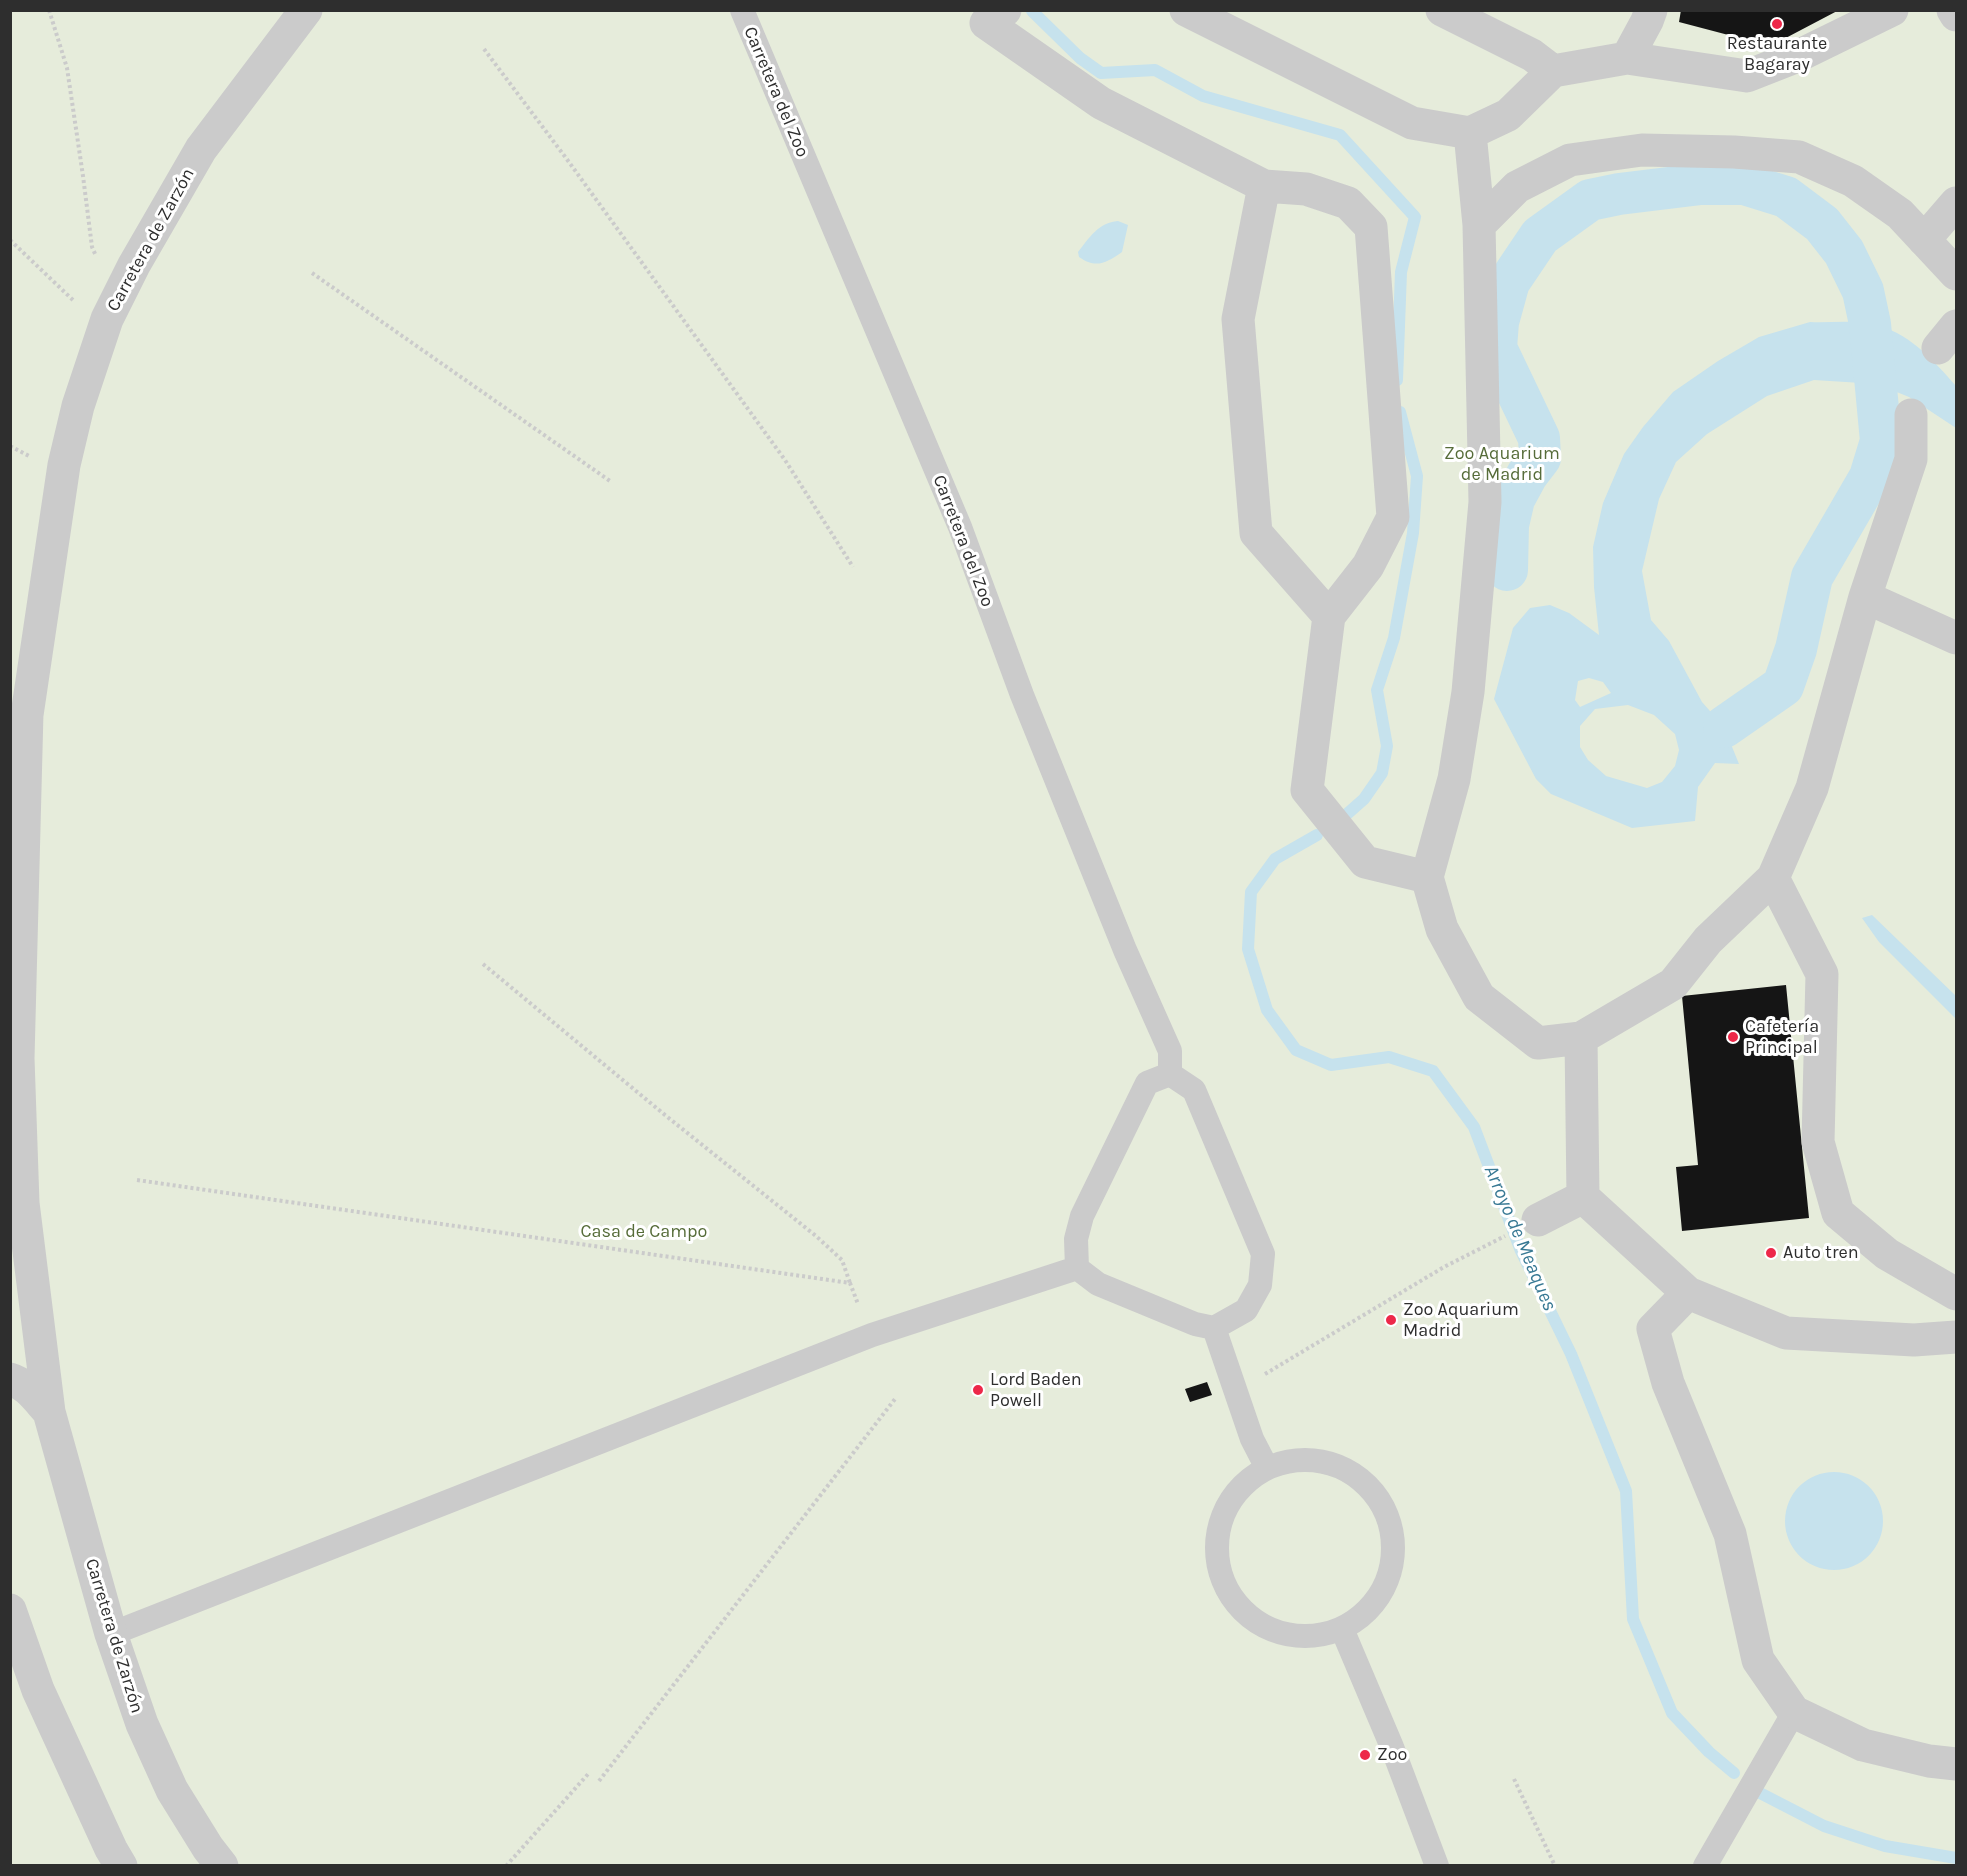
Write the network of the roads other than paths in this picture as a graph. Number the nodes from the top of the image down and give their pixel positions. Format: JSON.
{"nodes":[{"id":1,"x":306,"y":10,"type":"edge"},
{"id":2,"x":742,"y":10,"type":"edge"},
{"id":3,"x":1005,"y":10,"type":"edge"},
{"id":4,"x":1186,"y":10,"type":"edge"},
{"id":5,"x":1443,"y":10,"type":"edge"},
{"id":6,"x":1651,"y":10,"type":"edge"},
{"id":7,"x":1892,"y":10,"type":"edge"},
{"id":8,"x":1953,"y":10,"type":"edge"},
{"id":9,"x":1956,"y":15,"type":"edge"},
{"id":10,"x":1627,"y":58,"type":"junction"},
{"id":11,"x":1553,"y":71,"type":"junction"},
{"id":12,"x":1470,"y":133,"type":"junction"},
{"id":13,"x":1264,"y":186,"type":"junction"},
{"id":14,"x":1956,"y":204,"type":"edge"},
{"id":15,"x":1479,"y":225,"type":"junction"},
{"id":16,"x":1924,"y":240,"type":"junction"},
{"id":17,"x":1956,"y":274,"type":"edge"},
{"id":18,"x":1911,"y":415,"type":"dead end"},
{"id":19,"x":1865,"y":597,"type":"junction"},
{"id":20,"x":1329,"y":616,"type":"junction"},
{"id":21,"x":1956,"y":638,"type":"edge"},
{"id":22,"x":27,"y":712,"type":"junction"},
{"id":23,"x":10,"y":848,"type":"edge"},
{"id":24,"x":1427,"y":877,"type":"junction"},
{"id":25,"x":1773,"y":879,"type":"junction"},
{"id":26,"x":1581,"y":1038,"type":"junction"},
{"id":27,"x":1170,"y":1074,"type":"junction"},
{"id":28,"x":1583,"y":1197,"type":"junction"},
{"id":29,"x":1538,"y":1220,"type":"dead end"},
{"id":30,"x":1077,"y":1268,"type":"junction"},
{"id":31,"x":1688,"y":1293,"type":"junction"},
{"id":32,"x":1956,"y":1294,"type":"edge"},
{"id":33,"x":1214,"y":1328,"type":"junction"},
{"id":34,"x":1956,"y":1337,"type":"edge"},
{"id":35,"x":10,"y":1379,"type":"edge"},
{"id":36,"x":49,"y":1412,"type":"junction"},
{"id":37,"x":1267,"y":1468,"type":"junction"},
{"id":38,"x":10,"y":1610,"type":"edge"},
{"id":39,"x":1342,"y":1629,"type":"junction"},
{"id":40,"x":111,"y":1634,"type":"junction"},
{"id":41,"x":1794,"y":1712,"type":"junction"},
{"id":42,"x":1956,"y":1764,"type":"edge"},
{"id":43,"x":214,"y":1860,"type":"edge"},
{"id":44,"x":121,"y":1866,"type":"edge"},
{"id":45,"x":1437,"y":1866,"type":"edge"},
{"id":46,"x":1705,"y":1866,"type":"edge"}],
"edges":[{"from":1,"to":22,"type":"street","name":"Carretera de Zarzón"},
{"from":2,"to":27,"type":"lane","name":"Carretera del Zoo"},
{"from":3,"to":13,"type":"street"},
{"from":4,"to":12,"type":"street"},
{"from":5,"to":11,"type":"street"},
{"from":6,"to":10,"type":"street"},
{"from":7,"to":10,"type":"street"},
{"from":8,"to":9,"type":"street"},
{"from":10,"to":11,"type":"street"},
{"from":11,"to":12,"type":"street"},
{"from":12,"to":15,"type":"street"},
{"from":13,"to":20,"type":"street"},
{"from":13,"to":20,"type":"street"},
{"from":14,"to":16,"type":"street"},
{"from":15,"to":16,"type":"street"},
{"from":15,"to":24,"type":"street"},
{"from":16,"to":17,"type":"street"},
{"from":18,"to":19,"type":"street"},
{"from":19,"to":21,"type":"street"},
{"from":19,"to":25,"type":"street"},
{"from":20,"to":24,"type":"street"},
{"from":22,"to":23,"type":"street","name":"Carretera de Zarzón"},
{"from":22,"to":36,"type":"street","name":"Carretera de Zarzón"},
{"from":24,"to":26,"type":"street"},
{"from":25,"to":26,"type":"street"},
{"from":25,"to":32,"type":"street"},
{"from":26,"to":28,"type":"street"},
{"from":27,"to":30,"type":"lane"},
{"from":27,"to":33,"type":"lane"},
{"from":28,"to":29,"type":"street"},
{"from":28,"to":31,"type":"street"},
{"from":30,"to":33,"type":"lane"},
{"from":30,"to":40,"type":"lane"},
{"from":31,"to":34,"type":"street"},
{"from":31,"to":41,"type":"street"},
{"from":33,"to":37,"type":"lane"},
{"from":35,"to":36,"type":"street","name":"Carretera de Zarzón"},
{"from":36,"to":40,"type":"street","name":"Carretera de Zarzón"},
{"from":37,"to":39,"type":"lane"},
{"from":37,"to":39,"type":"lane"},
{"from":38,"to":44,"type":"street"},
{"from":39,"to":45,"type":"lane"},
{"from":40,"to":43,"type":"street","name":"Carretera de Zarzón"},
{"from":41,"to":42,"type":"street"},
{"from":41,"to":46,"type":"lane"}]}
